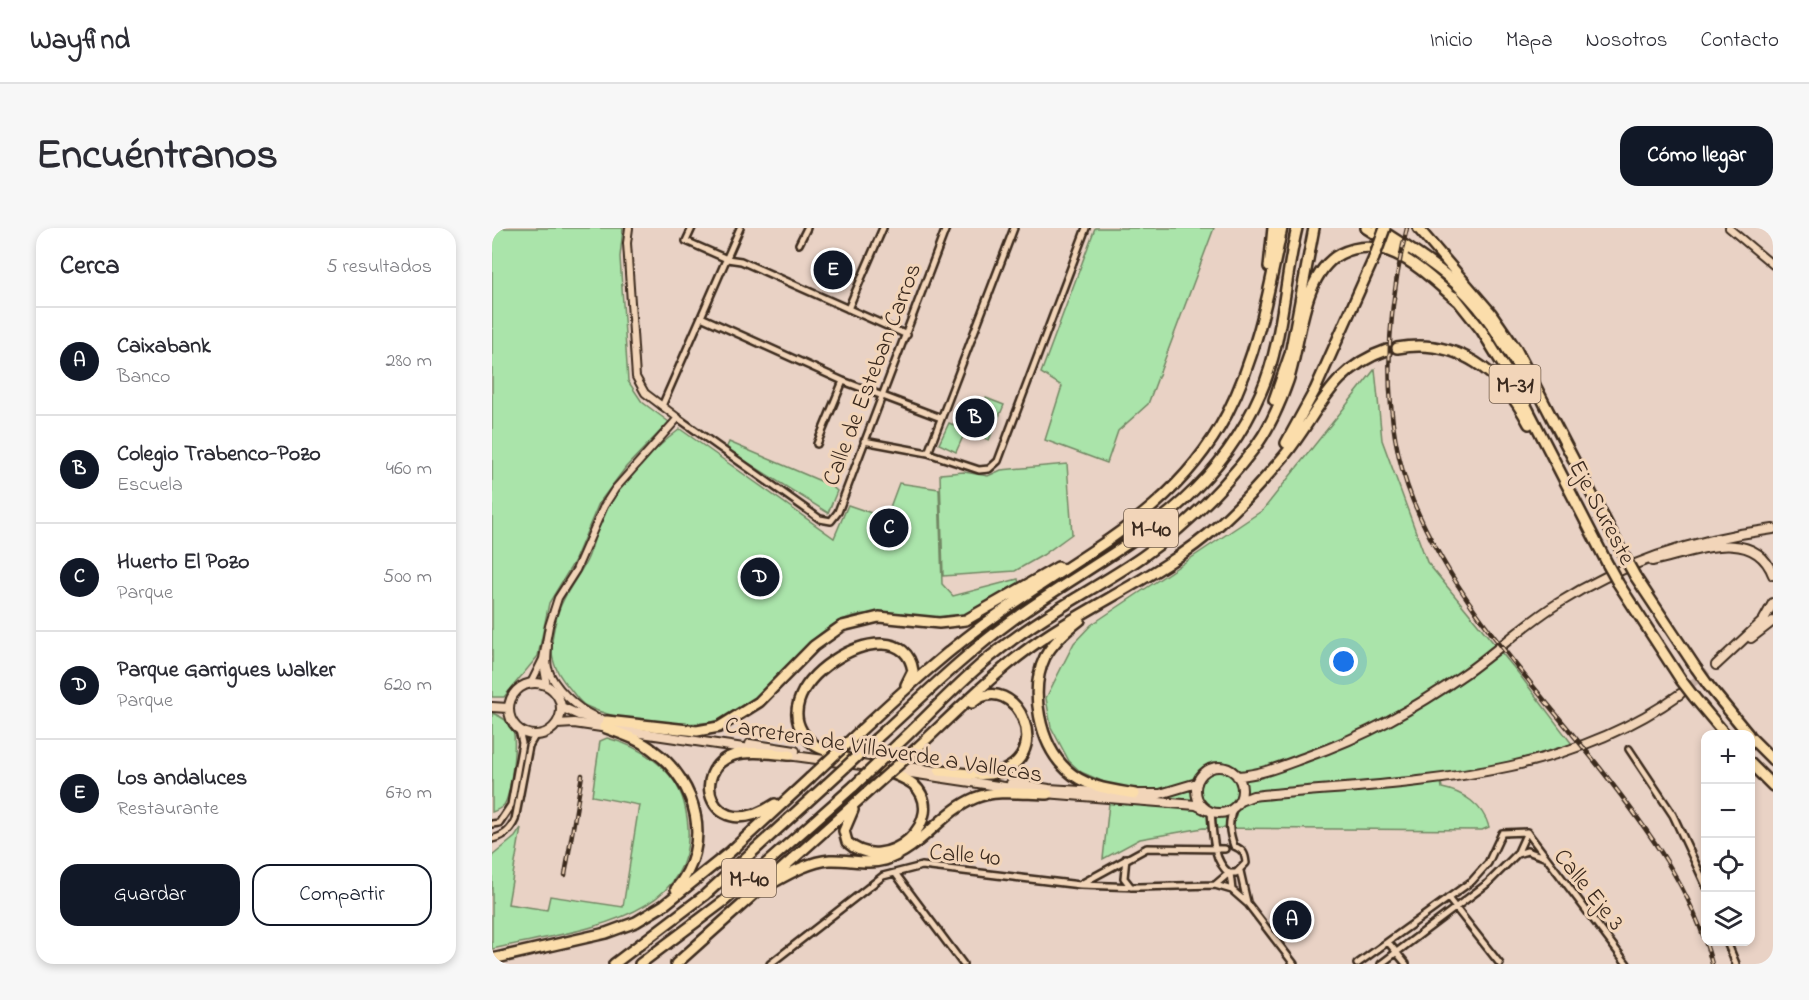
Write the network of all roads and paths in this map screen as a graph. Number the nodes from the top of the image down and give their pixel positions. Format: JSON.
{"nodes":[{"id":1,"x":629,"y":228,"type":"edge"},
{"id":2,"x":692,"y":228,"type":"edge"},
{"id":3,"x":740,"y":228,"type":"edge"},
{"id":4,"x":807,"y":228,"type":"edge"},
{"id":5,"x":883,"y":228,"type":"edge"},
{"id":6,"x":946,"y":228,"type":"edge"},
{"id":7,"x":1014,"y":228,"type":"edge"},
{"id":8,"x":1086,"y":228,"type":"edge"},
{"id":9,"x":1273,"y":228,"type":"edge"},
{"id":10,"x":1282,"y":228,"type":"edge"},
{"id":11,"x":1297,"y":228,"type":"edge"},
{"id":12,"x":1314,"y":228,"type":"edge"},
{"id":13,"x":1366,"y":228,"type":"edge"},
{"id":14,"x":1378,"y":228,"type":"edge"},
{"id":15,"x":1385,"y":228,"type":"edge"},
{"id":16,"x":1411,"y":228,"type":"edge"},
{"id":17,"x":1418,"y":228,"type":"edge"},
{"id":18,"x":1732,"y":229,"type":"edge"},
{"id":19,"x":799,"y":244,"type":"dead end"},
{"id":20,"x":727,"y":259,"type":"junction"},
{"id":21,"x":1773,"y":265,"type":"edge"},
{"id":22,"x":1451,"y":266,"type":"junction"},
{"id":23,"x":1458,"y":301,"type":"junction"},
{"id":24,"x":848,"y":309,"type":"junction"},
{"id":25,"x":1263,"y":313,"type":"junction"},
{"id":26,"x":701,"y":317,"type":"junction"},
{"id":27,"x":907,"y":335,"type":"junction"},
{"id":28,"x":843,"y":381,"type":"junction"},
{"id":29,"x":882,"y":396,"type":"junction"},
{"id":30,"x":1541,"y":398,"type":"junction"},
{"id":31,"x":662,"y":406,"type":"junction"},
{"id":32,"x":678,"y":418,"type":"junction"},
{"id":33,"x":941,"y":418,"type":"junction"},
{"id":34,"x":864,"y":441,"type":"junction"},
{"id":35,"x":817,"y":444,"type":"dead end"},
{"id":36,"x":928,"y":453,"type":"junction"},
{"id":37,"x":1238,"y":468,"type":"junction"},
{"id":38,"x":1266,"y":475,"type":"junction"},
{"id":39,"x":1560,"y":475,"type":"junction"},
{"id":40,"x":1125,"y":529,"type":"junction"},
{"id":41,"x":1773,"y":529,"type":"edge"},
{"id":42,"x":1639,"y":563,"type":"junction"},
{"id":43,"x":1773,"y":576,"type":"edge"},
{"id":44,"x":1118,"y":591,"type":"junction"},
{"id":45,"x":1773,"y":603,"type":"edge"},
{"id":46,"x":1773,"y":621,"type":"edge"},
{"id":47,"x":549,"y":626,"type":"junction"},
{"id":48,"x":543,"y":659,"type":"junction"},
{"id":49,"x":531,"y":683,"type":"junction"},
{"id":50,"x":547,"y":686,"type":"junction"},
{"id":51,"x":1680,"y":694,"type":"tunnel mouth"},
{"id":52,"x":899,"y":695,"type":"junction"},
{"id":53,"x":492,"y":706,"type":"edge"},
{"id":54,"x":561,"y":707,"type":"junction"},
{"id":55,"x":508,"y":708,"type":"junction"},
{"id":56,"x":557,"y":724,"type":"junction"},
{"id":57,"x":605,"y":724,"type":"junction"},
{"id":58,"x":519,"y":730,"type":"junction"},
{"id":59,"x":1721,"y":730,"type":"edge"},
{"id":60,"x":1744,"y":730,"type":"edge"},
{"id":61,"x":935,"y":731,"type":"junction"},
{"id":62,"x":535,"y":736,"type":"junction"},
{"id":63,"x":1755,"y":742,"type":"edge"},
{"id":64,"x":1629,"y":749,"type":"dead end"},
{"id":65,"x":790,"y":755,"type":"junction"},
{"id":66,"x":846,"y":758,"type":"junction"},
{"id":67,"x":1773,"y":760,"type":"edge"},
{"id":68,"x":879,"y":768,"type":"junction"},
{"id":69,"x":1755,"y":768,"type":"edge"},
{"id":70,"x":939,"y":771,"type":"junction"},
{"id":71,"x":1237,"y":776,"type":"junction"},
{"id":72,"x":1197,"y":783,"type":"junction"},
{"id":73,"x":1773,"y":786,"type":"edge"},
{"id":74,"x":797,"y":790,"type":"junction"},
{"id":75,"x":1048,"y":794,"type":"junction"},
{"id":76,"x":1136,"y":794,"type":"junction"},
{"id":77,"x":861,"y":798,"type":"junction"},
{"id":78,"x":1240,"y":801,"type":"junction"},
{"id":79,"x":1233,"y":809,"type":"junction"},
{"id":80,"x":1209,"y":811,"type":"junction"},
{"id":81,"x":492,"y":824,"type":"edge"},
{"id":82,"x":1527,"y":832,"type":"junction"},
{"id":83,"x":492,"y":838,"type":"edge"},
{"id":84,"x":1234,"y":846,"type":"junction"},
{"id":85,"x":1216,"y":849,"type":"junction"},
{"id":86,"x":1225,"y":849,"type":"junction"},
{"id":87,"x":1517,"y":854,"type":"junction"},
{"id":88,"x":1219,"y":857,"type":"junction"},
{"id":89,"x":1126,"y":858,"type":"junction"},
{"id":90,"x":1548,"y":859,"type":"junction"},
{"id":91,"x":1240,"y":871,"type":"junction"},
{"id":92,"x":895,"y":873,"type":"junction"},
{"id":93,"x":1230,"y":873,"type":"junction"},
{"id":94,"x":1701,"y":875,"type":"edge"},
{"id":95,"x":1080,"y":885,"type":"junction"},
{"id":96,"x":1215,"y":885,"type":"junction"},
{"id":97,"x":1131,"y":887,"type":"junction"},
{"id":98,"x":763,"y":888,"type":"junction"},
{"id":99,"x":1232,"y":890,"type":"junction"},
{"id":100,"x":1448,"y":898,"type":"junction"},
{"id":101,"x":1248,"y":904,"type":"junction"},
{"id":102,"x":664,"y":905,"type":"junction"},
{"id":103,"x":1455,"y":907,"type":"junction"},
{"id":104,"x":1388,"y":942,"type":"junction"},
{"id":105,"x":1729,"y":946,"type":"edge"},
{"id":106,"x":1397,"y":953,"type":"junction"},
{"id":107,"x":492,"y":959,"type":"edge"},
{"id":108,"x":614,"y":964,"type":"edge"},
{"id":109,"x":640,"y":964,"type":"edge"},
{"id":110,"x":676,"y":964,"type":"edge"},
{"id":111,"x":770,"y":964,"type":"edge"},
{"id":112,"x":963,"y":964,"type":"edge"},
{"id":113,"x":1294,"y":964,"type":"edge"},
{"id":114,"x":1357,"y":964,"type":"edge"},
{"id":115,"x":1381,"y":964,"type":"edge"},
{"id":116,"x":1406,"y":964,"type":"edge"},
{"id":117,"x":1500,"y":964,"type":"edge"},
{"id":118,"x":1627,"y":964,"type":"edge"},
{"id":119,"x":1736,"y":964,"type":"edge"}],
"edges":[{"from":1,"to":31,"type":"street"},
{"from":2,"to":20,"type":"street"},
{"from":3,"to":20,"type":"street"},
{"from":4,"to":19,"type":"street"},
{"from":5,"to":24,"type":"street"},
{"from":6,"to":27,"type":"street","name":"Calle de Esteban Carros"},
{"from":7,"to":33,"type":"street"},
{"from":8,"to":36,"type":"street"},
{"from":9,"to":25,"type":"highway"},
{"from":10,"to":25,"type":"highway"},
{"from":11,"to":108,"type":"highway","number":"M-40","bridge":true},
{"from":12,"to":37,"type":"highway","number":"M-40"},
{"from":13,"to":23,"type":"highway"},
{"from":14,"to":30,"type":"highway"},
{"from":15,"to":38,"type":"highway","bridge":true},
{"from":16,"to":22,"type":"highway"},
{"from":17,"to":22,"type":"highway"},
{"from":18,"to":21,"type":"street"},
{"from":20,"to":24,"type":"street"},
{"from":20,"to":26,"type":"street"},
{"from":22,"to":30,"type":"highway","number":"M-31"},
{"from":23,"to":37,"type":"highway"},
{"from":23,"to":39,"type":"highway","name":"Eje Sureste","number":"M-31"},
{"from":24,"to":27,"type":"street"},
{"from":25,"to":40,"type":"highway"},
{"from":26,"to":28,"type":"street"},
{"from":26,"to":31,"type":"street"},
{"from":27,"to":29,"type":"street","name":"Calle de Esteban Carros"},
{"from":28,"to":29,"type":"street"},
{"from":28,"to":35,"type":"street"},
{"from":29,"to":33,"type":"street"},
{"from":29,"to":34,"type":"street","name":"Calle de Esteban Carros"},
{"from":30,"to":60,"type":"highway","name":"Eje Sureste","number":"M-31","bridge":true},
{"from":31,"to":32,"type":"street"},
{"from":32,"to":34,"type":"street","name":"Calle de Esteban Carros"},
{"from":32,"to":47,"type":"street"},
{"from":33,"to":36,"type":"street"},
{"from":34,"to":36,"type":"street"},
{"from":37,"to":109,"type":"highway","number":"M-40","bridge":true},
{"from":38,"to":39,"type":"highway"},
{"from":38,"to":44,"type":"highway"},
{"from":39,"to":59,"type":"highway","name":"Eje Sureste","number":"M-31","bridge":true},
{"from":40,"to":52,"type":"highway"},
{"from":40,"to":57,"type":"highway"},
{"from":41,"to":42,"type":"main road"},
{"from":42,"to":43,"type":"main road"},
{"from":42,"to":71,"type":"main road"},
{"from":44,"to":61,"type":"highway"},
{"from":44,"to":76,"type":"highway"},
{"from":45,"to":46,"type":"main road"},
{"from":47,"to":48,"type":"street"},
{"from":47,"to":57,"type":"street"},
{"from":48,"to":49,"type":"street"},
{"from":48,"to":50,"type":"street"},
{"from":49,"to":50,"type":"main road"},
{"from":49,"to":55,"type":"main road"},
{"from":50,"to":54,"type":"main road"},
{"from":51,"to":78,"type":"main road"},
{"from":52,"to":66,"type":"highway"},
{"from":52,"to":74,"type":"highway","bridge":true},
{"from":53,"to":55,"type":"main road"},
{"from":54,"to":56,"type":"main road"},
{"from":54,"to":57,"type":"main road","name":"Carretera de Villaverde a Vallecas"},
{"from":55,"to":58,"type":"main road"},
{"from":56,"to":57,"type":"main road","name":"Carretera de Villaverde a Vallecas"},
{"from":56,"to":62,"type":"main road"},
{"from":57,"to":65,"type":"main road","name":"Carretera de Villaverde a Vallecas"},
{"from":57,"to":66,"type":"main road","name":"Carretera de Villaverde a Vallecas"},
{"from":57,"to":102,"type":"highway"},
{"from":58,"to":62,"type":"main road"},
{"from":58,"to":81,"type":"street"},
{"from":61,"to":70,"type":"highway"},
{"from":61,"to":77,"type":"highway","bridge":true},
{"from":62,"to":83,"type":"street"},
{"from":63,"to":67,"type":"highway","name":"Eje Sureste","number":"M-31"},
{"from":64,"to":94,"type":"street"},
{"from":65,"to":68,"type":"main road","name":"Carretera de Villaverde a Vallecas"},
{"from":65,"to":74,"type":"highway"},
{"from":66,"to":70,"type":"main road","name":"Carretera de Villaverde a Vallecas"},
{"from":68,"to":75,"type":"main road","name":"Carretera de Villaverde a Vallecas"},
{"from":68,"to":77,"type":"highway"},
{"from":69,"to":73,"type":"highway"},
{"from":70,"to":76,"type":"main road","name":"Carretera de Villaverde a Vallecas"},
{"from":71,"to":72,"type":"main road"},
{"from":71,"to":78,"type":"main road"},
{"from":72,"to":76,"type":"main road","name":"Carretera de Villaverde a Vallecas"},
{"from":72,"to":80,"type":"main road"},
{"from":74,"to":102,"type":"highway"},
{"from":75,"to":80,"type":"main road","name":"Carretera de Villaverde a Vallecas"},
{"from":75,"to":98,"type":"highway"},
{"from":77,"to":98,"type":"highway"},
{"from":78,"to":79,"type":"main road"},
{"from":79,"to":80,"type":"main road"},
{"from":79,"to":84,"type":"street"},
{"from":80,"to":85,"type":"street"},
{"from":82,"to":87,"type":"street"},
{"from":82,"to":90,"type":"street"},
{"from":82,"to":100,"type":"street"},
{"from":84,"to":86,"type":"street"},
{"from":84,"to":91,"type":"street"},
{"from":85,"to":86,"type":"street"},
{"from":85,"to":88,"type":"street"},
{"from":85,"to":89,"type":"street"},
{"from":86,"to":88,"type":"street"},
{"from":87,"to":90,"type":"street","name":"Calle Eje 3"},
{"from":87,"to":103,"type":"street"},
{"from":88,"to":93,"type":"street"},
{"from":89,"to":95,"type":"street"},
{"from":89,"to":97,"type":"street"},
{"from":90,"to":118,"type":"street","name":"Calle Eje 3"},
{"from":91,"to":93,"type":"street"},
{"from":91,"to":101,"type":"street"},
{"from":92,"to":95,"type":"street","name":"Calle 40"},
{"from":92,"to":111,"type":"street","name":"Calle 40"},
{"from":92,"to":112,"type":"street"},
{"from":93,"to":96,"type":"street"},
{"from":93,"to":99,"type":"street"},
{"from":95,"to":97,"type":"street","name":"Calle 40"},
{"from":96,"to":97,"type":"street","name":"Calle 40"},
{"from":96,"to":99,"type":"street","name":"Calle 40"},
{"from":98,"to":110,"type":"highway"},
{"from":99,"to":101,"type":"street"},
{"from":100,"to":103,"type":"street"},
{"from":100,"to":104,"type":"street"},
{"from":101,"to":113,"type":"street"},
{"from":102,"to":107,"type":"highway"},
{"from":103,"to":106,"type":"street"},
{"from":103,"to":117,"type":"street"},
{"from":104,"to":106,"type":"street"},
{"from":104,"to":114,"type":"street"},
{"from":105,"to":119,"type":"street"},
{"from":106,"to":115,"type":"street"},
{"from":106,"to":116,"type":"street"}]}
